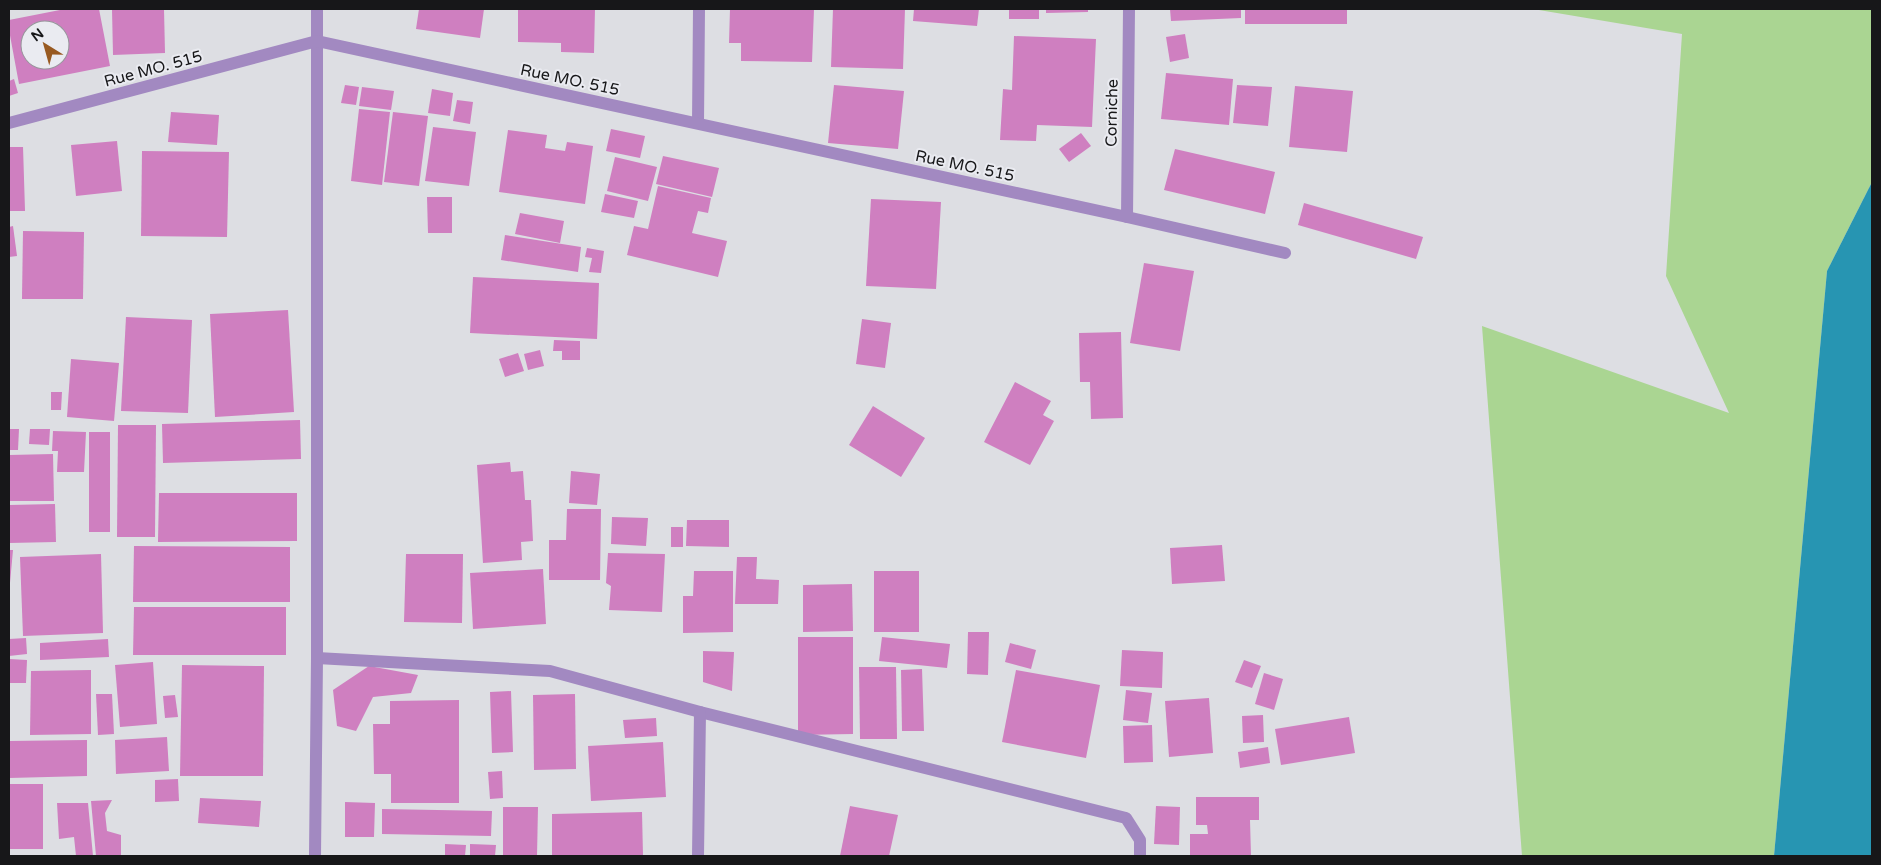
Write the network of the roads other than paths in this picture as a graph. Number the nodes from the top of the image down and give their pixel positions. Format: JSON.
{"nodes":[{"id":1,"x":317,"y":9,"type":"edge"},
{"id":2,"x":699,"y":9,"type":"edge"},
{"id":3,"x":1129,"y":9,"type":"edge"},
{"id":4,"x":317,"y":41,"type":"junction"},
{"id":5,"x":9,"y":123,"type":"edge"},
{"id":6,"x":698,"y":123,"type":"junction"},
{"id":7,"x":1127,"y":217,"type":"junction"},
{"id":8,"x":1285,"y":253,"type":"dead end"},
{"id":9,"x":317,"y":658,"type":"junction"},
{"id":10,"x":700,"y":712,"type":"junction"},
{"id":11,"x":315,"y":856,"type":"edge"},
{"id":12,"x":698,"y":856,"type":"edge"},
{"id":13,"x":1140,"y":856,"type":"edge"}],
"edges":[{"from":1,"to":4,"type":"street"},
{"from":2,"to":6,"type":"street"},
{"from":3,"to":7,"type":"street","name":"Corniche"},
{"from":4,"to":5,"type":"street","name":"Rue MO. 515"},
{"from":4,"to":6,"type":"street","name":"Rue MO. 515"},
{"from":4,"to":9,"type":"street"},
{"from":6,"to":7,"type":"street","name":"Rue MO. 515"},
{"from":7,"to":8,"type":"street","name":"Rue MO. 515"},
{"from":9,"to":10,"type":"street"},
{"from":9,"to":11,"type":"street"},
{"from":10,"to":12,"type":"street"},
{"from":10,"to":13,"type":"street"}]}
